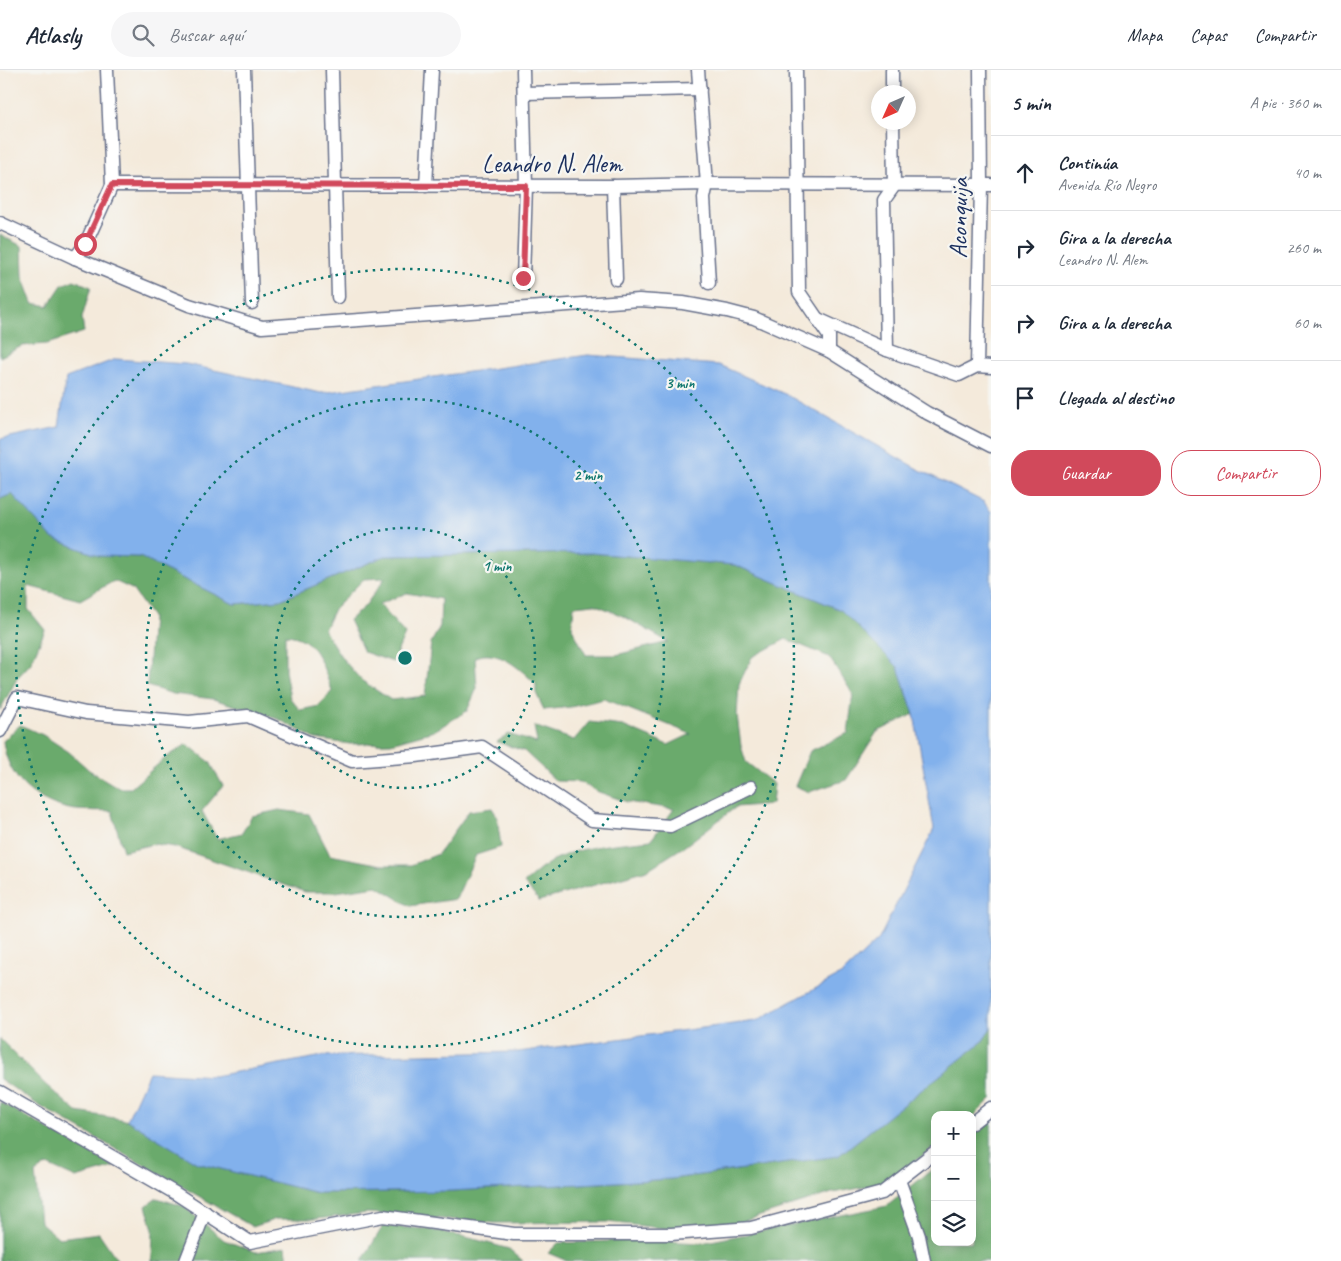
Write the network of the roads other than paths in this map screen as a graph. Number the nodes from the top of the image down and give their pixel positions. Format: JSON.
{"nodes":[{"id":1,"x":107,"y":70,"type":"edge"},
{"id":2,"x":244,"y":70,"type":"edge"},
{"id":3,"x":332,"y":70,"type":"edge"},
{"id":4,"x":432,"y":70,"type":"edge"},
{"id":5,"x":523,"y":70,"type":"edge"},
{"id":6,"x":698,"y":70,"type":"edge"},
{"id":7,"x":796,"y":70,"type":"edge"},
{"id":8,"x":892,"y":70,"type":"edge"},
{"id":9,"x":980,"y":70,"type":"edge"},
{"id":10,"x":892,"y":85,"type":"edge"},
{"id":11,"x":700,"y":89,"type":"junction"},
{"id":12,"x":524,"y":93,"type":"junction"},
{"id":13,"x":893,"y":130,"type":"edge"},
{"id":14,"x":707,"y":184,"type":"junction"},
{"id":15,"x":112,"y":185,"type":"junction"},
{"id":16,"x":247,"y":185,"type":"junction"},
{"id":17,"x":986,"y":185,"type":"edge"},
{"id":18,"x":426,"y":186,"type":"junction"},
{"id":19,"x":526,"y":186,"type":"junction"},
{"id":20,"x":614,"y":186,"type":"junction"},
{"id":21,"x":799,"y":186,"type":"junction"},
{"id":22,"x":894,"y":186,"type":"junction"},
{"id":23,"x":334,"y":187,"type":"junction"},
{"id":24,"x":0,"y":223,"type":"edge"},
{"id":25,"x":75,"y":258,"type":"junction"},
{"id":26,"x":523,"y":278,"type":"dead end"},
{"id":27,"x":616,"y":279,"type":"dead end"},
{"id":28,"x":709,"y":283,"type":"dead end"},
{"id":29,"x":338,"y":297,"type":"dead end"},
{"id":30,"x":252,"y":303,"type":"dead end"},
{"id":31,"x":818,"y":319,"type":"junction"},
{"id":32,"x":887,"y":350,"type":"junction"},
{"id":33,"x":829,"y":351,"type":"junction"},
{"id":34,"x":977,"y":366,"type":"junction"},
{"id":35,"x":991,"y":367,"type":"edge"},
{"id":36,"x":991,"y":446,"type":"edge"},
{"id":37,"x":0,"y":731,"type":"edge"},
{"id":38,"x":751,"y":787,"type":"dead end"},
{"id":39,"x":0,"y":1092,"type":"edge"},
{"id":40,"x":991,"y":1108,"type":"edge"},
{"id":41,"x":976,"y":1120,"type":"edge"},
{"id":42,"x":931,"y":1155,"type":"edge"},
{"id":43,"x":899,"y":1180,"type":"junction"},
{"id":44,"x":205,"y":1212,"type":"junction"},
{"id":45,"x":186,"y":1261,"type":"edge"},
{"id":46,"x":924,"y":1261,"type":"edge"}],
"edges":[{"from":1,"to":15,"type":"street"},
{"from":2,"to":16,"type":"street"},
{"from":3,"to":23,"type":"street"},
{"from":4,"to":18,"type":"street"},
{"from":5,"to":12,"type":"street"},
{"from":6,"to":11,"type":"street"},
{"from":7,"to":21,"type":"street"},
{"from":8,"to":10,"type":"street"},
{"from":9,"to":17,"type":"street","name":"Aconquija"},
{"from":11,"to":12,"type":"street"},
{"from":11,"to":14,"type":"street"},
{"from":12,"to":19,"type":"street"},
{"from":13,"to":22,"type":"street"},
{"from":14,"to":20,"type":"street","name":"Leandro N. Alem"},
{"from":14,"to":21,"type":"street","name":"Leandro N. Alem"},
{"from":14,"to":28,"type":"street"},
{"from":15,"to":16,"type":"street","name":"Leandro N. Alem"},
{"from":15,"to":25,"type":"street"},
{"from":16,"to":23,"type":"street","name":"Leandro N. Alem"},
{"from":16,"to":30,"type":"street"},
{"from":17,"to":22,"type":"street","name":"Leandro N. Alem"},
{"from":17,"to":34,"type":"street","name":"Aconquija"},
{"from":18,"to":19,"type":"street","name":"Leandro N. Alem"},
{"from":18,"to":23,"type":"street","name":"Leandro N. Alem"},
{"from":19,"to":20,"type":"street","name":"Leandro N. Alem"},
{"from":19,"to":26,"type":"street"},
{"from":20,"to":27,"type":"street"},
{"from":21,"to":22,"type":"street","name":"Leandro N. Alem"},
{"from":21,"to":31,"type":"street"},
{"from":22,"to":32,"type":"street"},
{"from":23,"to":29,"type":"street"},
{"from":24,"to":25,"type":"street"},
{"from":25,"to":33,"type":"street"},
{"from":31,"to":32,"type":"street"},
{"from":31,"to":33,"type":"street"},
{"from":32,"to":34,"type":"street"},
{"from":33,"to":36,"type":"street"},
{"from":34,"to":35,"type":"street"},
{"from":37,"to":38,"type":"street"},
{"from":39,"to":44,"type":"street"},
{"from":40,"to":41,"type":"street"},
{"from":42,"to":43,"type":"street"},
{"from":43,"to":44,"type":"street"},
{"from":43,"to":46,"type":"street"},
{"from":44,"to":45,"type":"street"}]}
